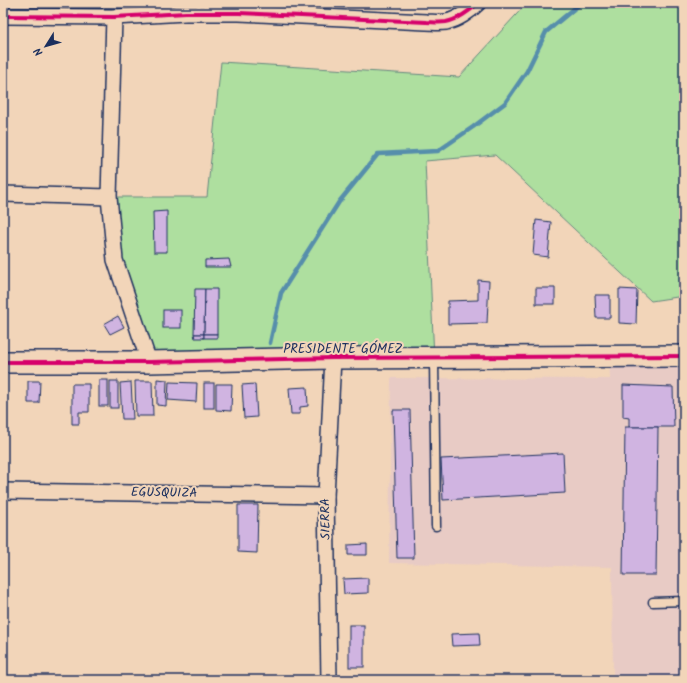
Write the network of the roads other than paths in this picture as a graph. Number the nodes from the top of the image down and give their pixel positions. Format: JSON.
{"nodes":[{"id":1,"x":478,"y":3,"type":"edge"},
{"id":2,"x":3,"y":16,"type":"edge"},
{"id":3,"x":114,"y":18,"type":"junction"},
{"id":4,"x":3,"y":194,"type":"edge"},
{"id":5,"x":109,"y":197,"type":"junction"},
{"id":6,"x":684,"y":356,"type":"edge"},
{"id":7,"x":333,"y":358,"type":"junction"},
{"id":8,"x":434,"y":358,"type":"junction"},
{"id":9,"x":3,"y":362,"type":"edge"},
{"id":10,"x":149,"y":362,"type":"junction"},
{"id":11,"x":3,"y":491,"type":"edge"},
{"id":12,"x":326,"y":496,"type":"junction"},
{"id":13,"x":436,"y":526,"type":"dead end"},
{"id":14,"x":684,"y":600,"type":"edge"},
{"id":15,"x":653,"y":602,"type":"dead end"},
{"id":16,"x":329,"y":680,"type":"edge"}],
"edges":[{"from":1,"to":3,"type":"street"},
{"from":2,"to":3,"type":"street"},
{"from":3,"to":5,"type":"street"},
{"from":4,"to":5,"type":"street"},
{"from":5,"to":10,"type":"street"},
{"from":6,"to":8,"type":"main road","name":"PRESIDENTE GÓMEZ"},
{"from":7,"to":8,"type":"main road","name":"PRESIDENTE GÓMEZ"},
{"from":7,"to":10,"type":"main road","name":"PRESIDENTE GÓMEZ"},
{"from":7,"to":12,"type":"street","name":"SIERRA"},
{"from":8,"to":13,"type":"lane"},
{"from":9,"to":10,"type":"main road","name":"PRESIDENTE GÓMEZ"},
{"from":11,"to":12,"type":"street","name":"EGUSQUIZA"},
{"from":12,"to":16,"type":"street","name":"SIERRA"},
{"from":14,"to":15,"type":"lane"}]}
